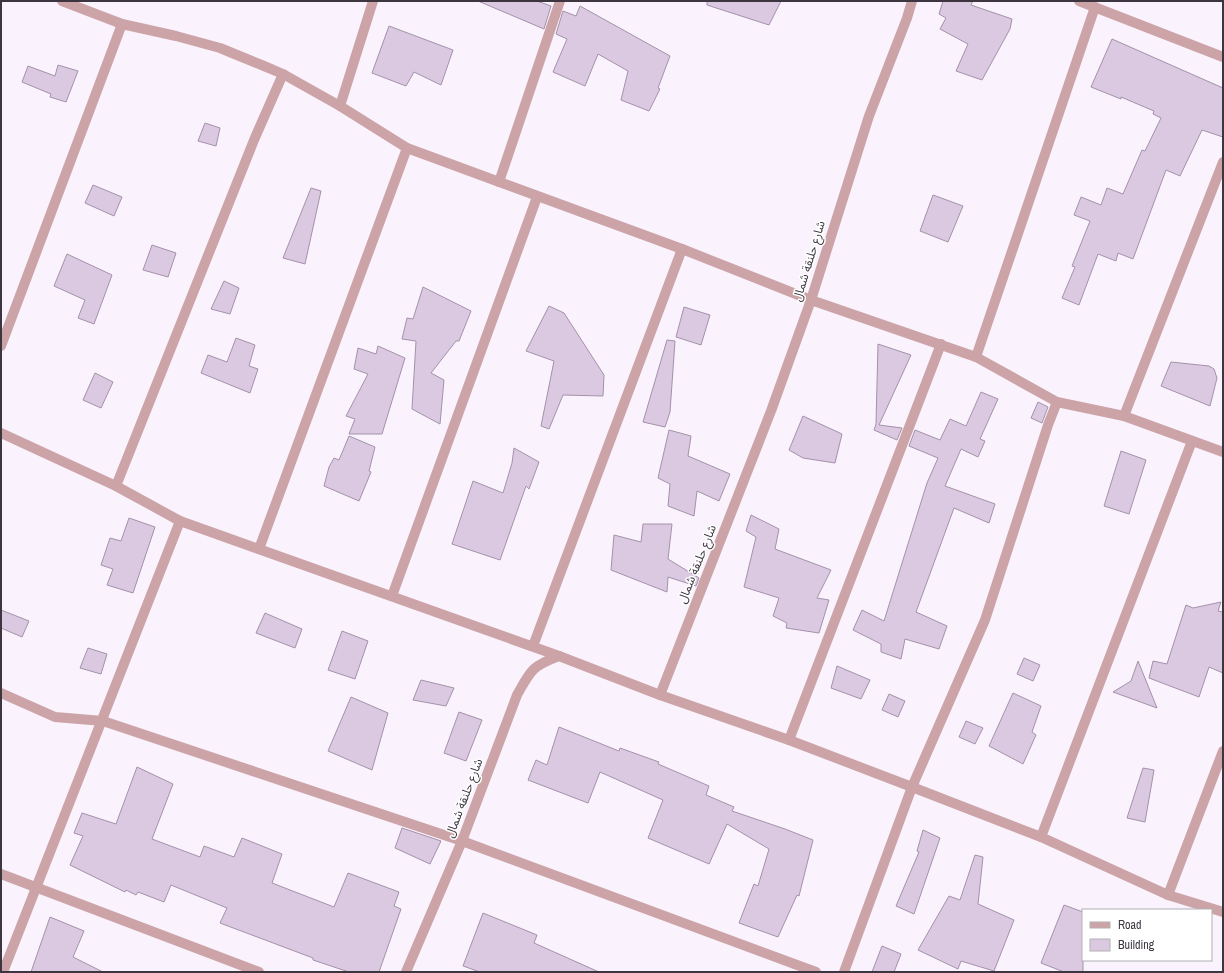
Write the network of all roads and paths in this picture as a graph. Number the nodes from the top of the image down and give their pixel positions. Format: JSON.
{"nodes":[{"id":1,"x":62,"y":1,"type":"edge"},
{"id":2,"x":373,"y":1,"type":"edge"},
{"id":3,"x":560,"y":1,"type":"edge"},
{"id":4,"x":912,"y":1,"type":"edge"},
{"id":5,"x":1079,"y":1,"type":"edge"},
{"id":6,"x":1095,"y":7,"type":"junction"},
{"id":7,"x":122,"y":24,"type":"junction"},
{"id":8,"x":1223,"y":57,"type":"edge"},
{"id":9,"x":283,"y":74,"type":"junction"},
{"id":10,"x":340,"y":106,"type":"junction"},
{"id":11,"x":407,"y":148,"type":"junction"},
{"id":12,"x":1223,"y":162,"type":"edge"},
{"id":13,"x":499,"y":182,"type":"junction"},
{"id":14,"x":537,"y":197,"type":"junction"},
{"id":15,"x":682,"y":249,"type":"junction"},
{"id":16,"x":811,"y":300,"type":"junction"},
{"id":17,"x":941,"y":344,"type":"junction"},
{"id":18,"x":1,"y":346,"type":"edge"},
{"id":19,"x":976,"y":357,"type":"junction"},
{"id":20,"x":1057,"y":402,"type":"junction"},
{"id":21,"x":1124,"y":416,"type":"junction"},
{"id":22,"x":1,"y":433,"type":"edge"},
{"id":23,"x":1192,"y":441,"type":"junction"},
{"id":24,"x":1223,"y":452,"type":"edge"},
{"id":25,"x":116,"y":486,"type":"junction"},
{"id":26,"x":180,"y":521,"type":"junction"},
{"id":27,"x":259,"y":549,"type":"junction"},
{"id":28,"x":392,"y":596,"type":"junction"},
{"id":29,"x":534,"y":646,"type":"junction"},
{"id":30,"x":559,"y":656,"type":"junction"},
{"id":31,"x":1,"y":693,"type":"edge"},
{"id":32,"x":660,"y":695,"type":"junction"},
{"id":33,"x":103,"y":721,"type":"junction"},
{"id":34,"x":789,"y":740,"type":"junction"},
{"id":35,"x":1223,"y":751,"type":"edge"},
{"id":36,"x":912,"y":787,"type":"junction"},
{"id":37,"x":1041,"y":837,"type":"junction"},
{"id":38,"x":462,"y":841,"type":"junction"},
{"id":39,"x":1,"y":874,"type":"edge"},
{"id":40,"x":36,"y":887,"type":"junction"},
{"id":41,"x":1168,"y":895,"type":"junction"},
{"id":42,"x":1223,"y":912,"type":"edge"},
{"id":43,"x":3,"y":972,"type":"edge"},
{"id":44,"x":259,"y":972,"type":"edge"},
{"id":45,"x":406,"y":972,"type":"edge"},
{"id":46,"x":816,"y":972,"type":"edge"},
{"id":47,"x":844,"y":972,"type":"edge"}],
"edges":[{"from":1,"to":7,"type":"street"},
{"from":2,"to":10,"type":"street"},
{"from":3,"to":13,"type":"street"},
{"from":4,"to":16,"type":"street","name":"شارع حلنقة شمال"},
{"from":5,"to":6,"type":"street"},
{"from":6,"to":8,"type":"street"},
{"from":6,"to":19,"type":"street"},
{"from":7,"to":9,"type":"street"},
{"from":7,"to":18,"type":"street"},
{"from":9,"to":10,"type":"street"},
{"from":9,"to":25,"type":"street"},
{"from":10,"to":11,"type":"street"},
{"from":11,"to":13,"type":"street"},
{"from":11,"to":27,"type":"street"},
{"from":12,"to":21,"type":"street"},
{"from":13,"to":14,"type":"street"},
{"from":14,"to":15,"type":"street"},
{"from":14,"to":28,"type":"street"},
{"from":15,"to":16,"type":"street"},
{"from":15,"to":29,"type":"street"},
{"from":16,"to":17,"type":"street"},
{"from":16,"to":32,"type":"street","name":"شارع حلنقة شمال"},
{"from":17,"to":19,"type":"street"},
{"from":17,"to":34,"type":"street"},
{"from":19,"to":20,"type":"street"},
{"from":20,"to":21,"type":"street"},
{"from":20,"to":36,"type":"street"},
{"from":21,"to":23,"type":"street"},
{"from":22,"to":25,"type":"street"},
{"from":23,"to":24,"type":"street"},
{"from":23,"to":37,"type":"street"},
{"from":25,"to":26,"type":"street"},
{"from":26,"to":27,"type":"street"},
{"from":26,"to":33,"type":"street"},
{"from":27,"to":28,"type":"street"},
{"from":28,"to":29,"type":"street"},
{"from":29,"to":30,"type":"street"},
{"from":30,"to":32,"type":"street"},
{"from":30,"to":38,"type":"street","name":"شارع حلنقة شمال"},
{"from":31,"to":33,"type":"street"},
{"from":32,"to":34,"type":"street"},
{"from":33,"to":38,"type":"street"},
{"from":33,"to":40,"type":"street"},
{"from":34,"to":36,"type":"street"},
{"from":35,"to":41,"type":"street"},
{"from":36,"to":37,"type":"street"},
{"from":36,"to":47,"type":"street"},
{"from":37,"to":41,"type":"street"},
{"from":38,"to":45,"type":"street","name":"شارع حلنقة شمال"},
{"from":38,"to":46,"type":"street"},
{"from":39,"to":40,"type":"street"},
{"from":40,"to":43,"type":"street"},
{"from":40,"to":44,"type":"street"},
{"from":41,"to":42,"type":"street"}]}
